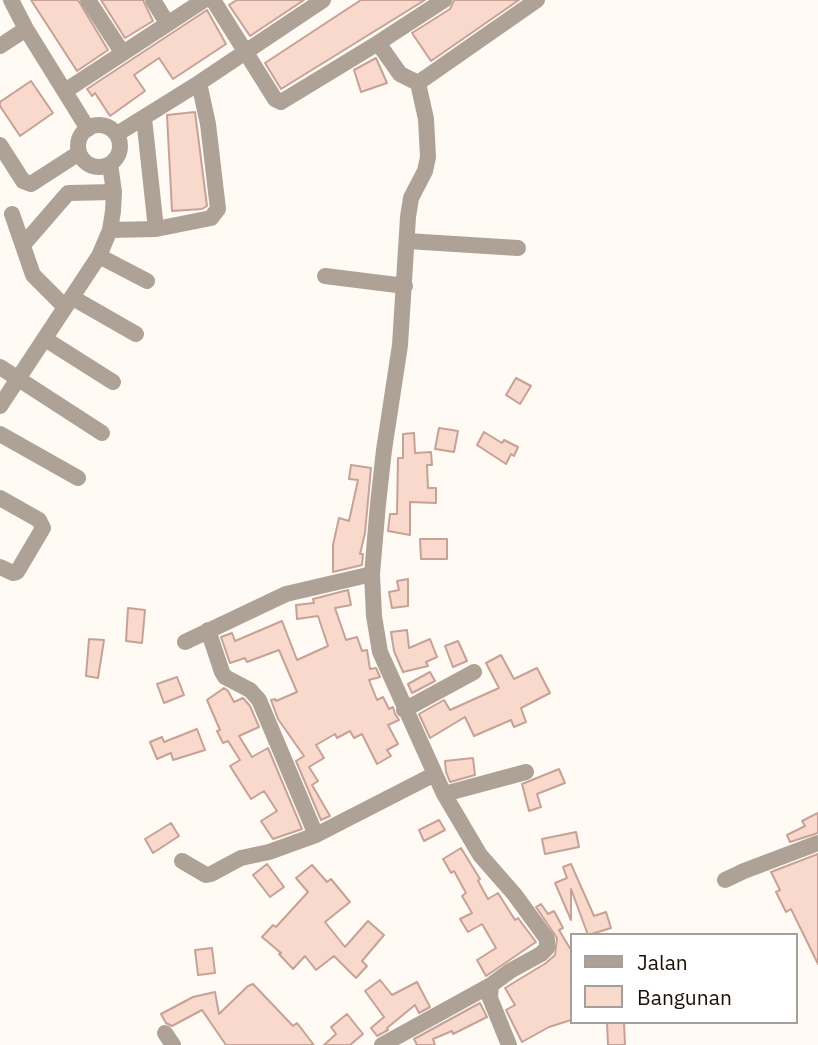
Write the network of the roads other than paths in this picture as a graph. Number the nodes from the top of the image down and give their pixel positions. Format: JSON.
{"nodes":[{"id":1,"x":11,"y":0,"type":"edge"},
{"id":2,"x":88,"y":0,"type":"edge"},
{"id":3,"x":153,"y":0,"type":"edge"},
{"id":4,"x":204,"y":0,"type":"edge"},
{"id":5,"x":213,"y":0,"type":"edge"},
{"id":6,"x":323,"y":0,"type":"edge"},
{"id":7,"x":444,"y":0,"type":"edge"},
{"id":8,"x":537,"y":0,"type":"edge"},
{"id":9,"x":167,"y":23,"type":"junction"},
{"id":10,"x":26,"y":29,"type":"junction"},
{"id":11,"x":378,"y":43,"type":"junction"},
{"id":12,"x":0,"y":46,"type":"edge"},
{"id":13,"x":245,"y":50,"type":"junction"},
{"id":14,"x":122,"y":52,"type":"junction"},
{"id":15,"x":199,"y":83,"type":"junction"},
{"id":16,"x":65,"y":90,"type":"junction"},
{"id":17,"x":420,"y":91,"type":"junction"},
{"id":18,"x":144,"y":118,"type":"junction"},
{"id":19,"x":88,"y":129,"type":"junction"},
{"id":20,"x":117,"y":134,"type":"junction"},
{"id":21,"x":0,"y":145,"type":"edge"},
{"id":22,"x":79,"y":153,"type":"junction"},
{"id":23,"x":110,"y":164,"type":"junction"},
{"id":24,"x":114,"y":192,"type":"junction"},
{"id":25,"x":12,"y":214,"type":"dead end"},
{"id":26,"x":156,"y":229,"type":"junction"},
{"id":27,"x":110,"y":230,"type":"junction"},
{"id":28,"x":407,"y":241,"type":"junction"},
{"id":29,"x":23,"y":245,"type":"junction"},
{"id":30,"x":518,"y":248,"type":"dead end"},
{"id":31,"x":99,"y":256,"type":"junction"},
{"id":32,"x":325,"y":276,"type":"dead end"},
{"id":33,"x":147,"y":281,"type":"dead end"},
{"id":34,"x":405,"y":286,"type":"junction"},
{"id":35,"x":69,"y":302,"type":"junction"},
{"id":36,"x":136,"y":334,"type":"dead end"},
{"id":37,"x":45,"y":340,"type":"junction"},
{"id":38,"x":0,"y":367,"type":"edge"},
{"id":39,"x":17,"y":378,"type":"junction"},
{"id":40,"x":113,"y":382,"type":"dead end"},
{"id":41,"x":0,"y":406,"type":"edge"},
{"id":42,"x":102,"y":433,"type":"dead end"},
{"id":43,"x":0,"y":434,"type":"edge"},
{"id":44,"x":78,"y":478,"type":"dead end"},
{"id":45,"x":0,"y":498,"type":"edge"},
{"id":46,"x":0,"y":566,"type":"edge"},
{"id":47,"x":372,"y":574,"type":"junction"},
{"id":48,"x":208,"y":630,"type":"junction"},
{"id":49,"x":185,"y":642,"type":"dead end"},
{"id":50,"x":474,"y":672,"type":"dead end"},
{"id":51,"x":404,"y":710,"type":"junction"},
{"id":52,"x":526,"y":772,"type":"dead end"},
{"id":53,"x":433,"y":775,"type":"junction"},
{"id":54,"x":444,"y":794,"type":"junction"},
{"id":55,"x":316,"y":835,"type":"junction"},
{"id":56,"x":818,"y":843,"type":"edge"},
{"id":57,"x":182,"y":861,"type":"dead end"},
{"id":58,"x":725,"y":880,"type":"dead end"},
{"id":59,"x":491,"y":985,"type":"junction"},
{"id":60,"x":382,"y":1045,"type":"edge"},
{"id":61,"x":509,"y":1045,"type":"edge"}],
"edges":[{"from":1,"to":10,"type":"street"},
{"from":2,"to":14,"type":"street"},
{"from":3,"to":9,"type":"street"},
{"from":4,"to":9,"type":"street"},
{"from":5,"to":13,"type":"street"},
{"from":6,"to":13,"type":"street"},
{"from":7,"to":11,"type":"street"},
{"from":8,"to":17,"type":"street"},
{"from":9,"to":14,"type":"street"},
{"from":10,"to":12,"type":"street"},
{"from":10,"to":16,"type":"street"},
{"from":11,"to":13,"type":"street"},
{"from":11,"to":17,"type":"street"},
{"from":13,"to":15,"type":"street"},
{"from":14,"to":16,"type":"street"},
{"from":15,"to":18,"type":"street"},
{"from":15,"to":26,"type":"street"},
{"from":16,"to":19,"type":"street"},
{"from":17,"to":28,"type":"street"},
{"from":18,"to":20,"type":"street"},
{"from":18,"to":26,"type":"street"},
{"from":19,"to":20,"type":"street"},
{"from":19,"to":22,"type":"street"},
{"from":20,"to":23,"type":"street"},
{"from":21,"to":22,"type":"street"},
{"from":22,"to":23,"type":"street"},
{"from":23,"to":24,"type":"street"},
{"from":24,"to":27,"type":"street"},
{"from":24,"to":29,"type":"street"},
{"from":25,"to":29,"type":"street"},
{"from":26,"to":27,"type":"street"},
{"from":27,"to":31,"type":"street"},
{"from":28,"to":30,"type":"street"},
{"from":28,"to":34,"type":"street"},
{"from":29,"to":35,"type":"street"},
{"from":31,"to":33,"type":"street"},
{"from":31,"to":35,"type":"street"},
{"from":32,"to":34,"type":"street"},
{"from":34,"to":47,"type":"street"},
{"from":35,"to":36,"type":"street"},
{"from":35,"to":37,"type":"street"},
{"from":37,"to":39,"type":"street"},
{"from":37,"to":40,"type":"street"},
{"from":38,"to":39,"type":"street"},
{"from":39,"to":41,"type":"street"},
{"from":39,"to":42,"type":"street"},
{"from":43,"to":44,"type":"street"},
{"from":45,"to":46,"type":"street"},
{"from":47,"to":48,"type":"street"},
{"from":47,"to":51,"type":"street"},
{"from":48,"to":49,"type":"street"},
{"from":48,"to":55,"type":"street"},
{"from":50,"to":51,"type":"street"},
{"from":51,"to":53,"type":"street"},
{"from":52,"to":54,"type":"street"},
{"from":53,"to":54,"type":"street"},
{"from":53,"to":55,"type":"street"},
{"from":54,"to":59,"type":"street"},
{"from":55,"to":57,"type":"street"},
{"from":56,"to":58,"type":"street"},
{"from":59,"to":60,"type":"street"},
{"from":59,"to":61,"type":"street"}]}
